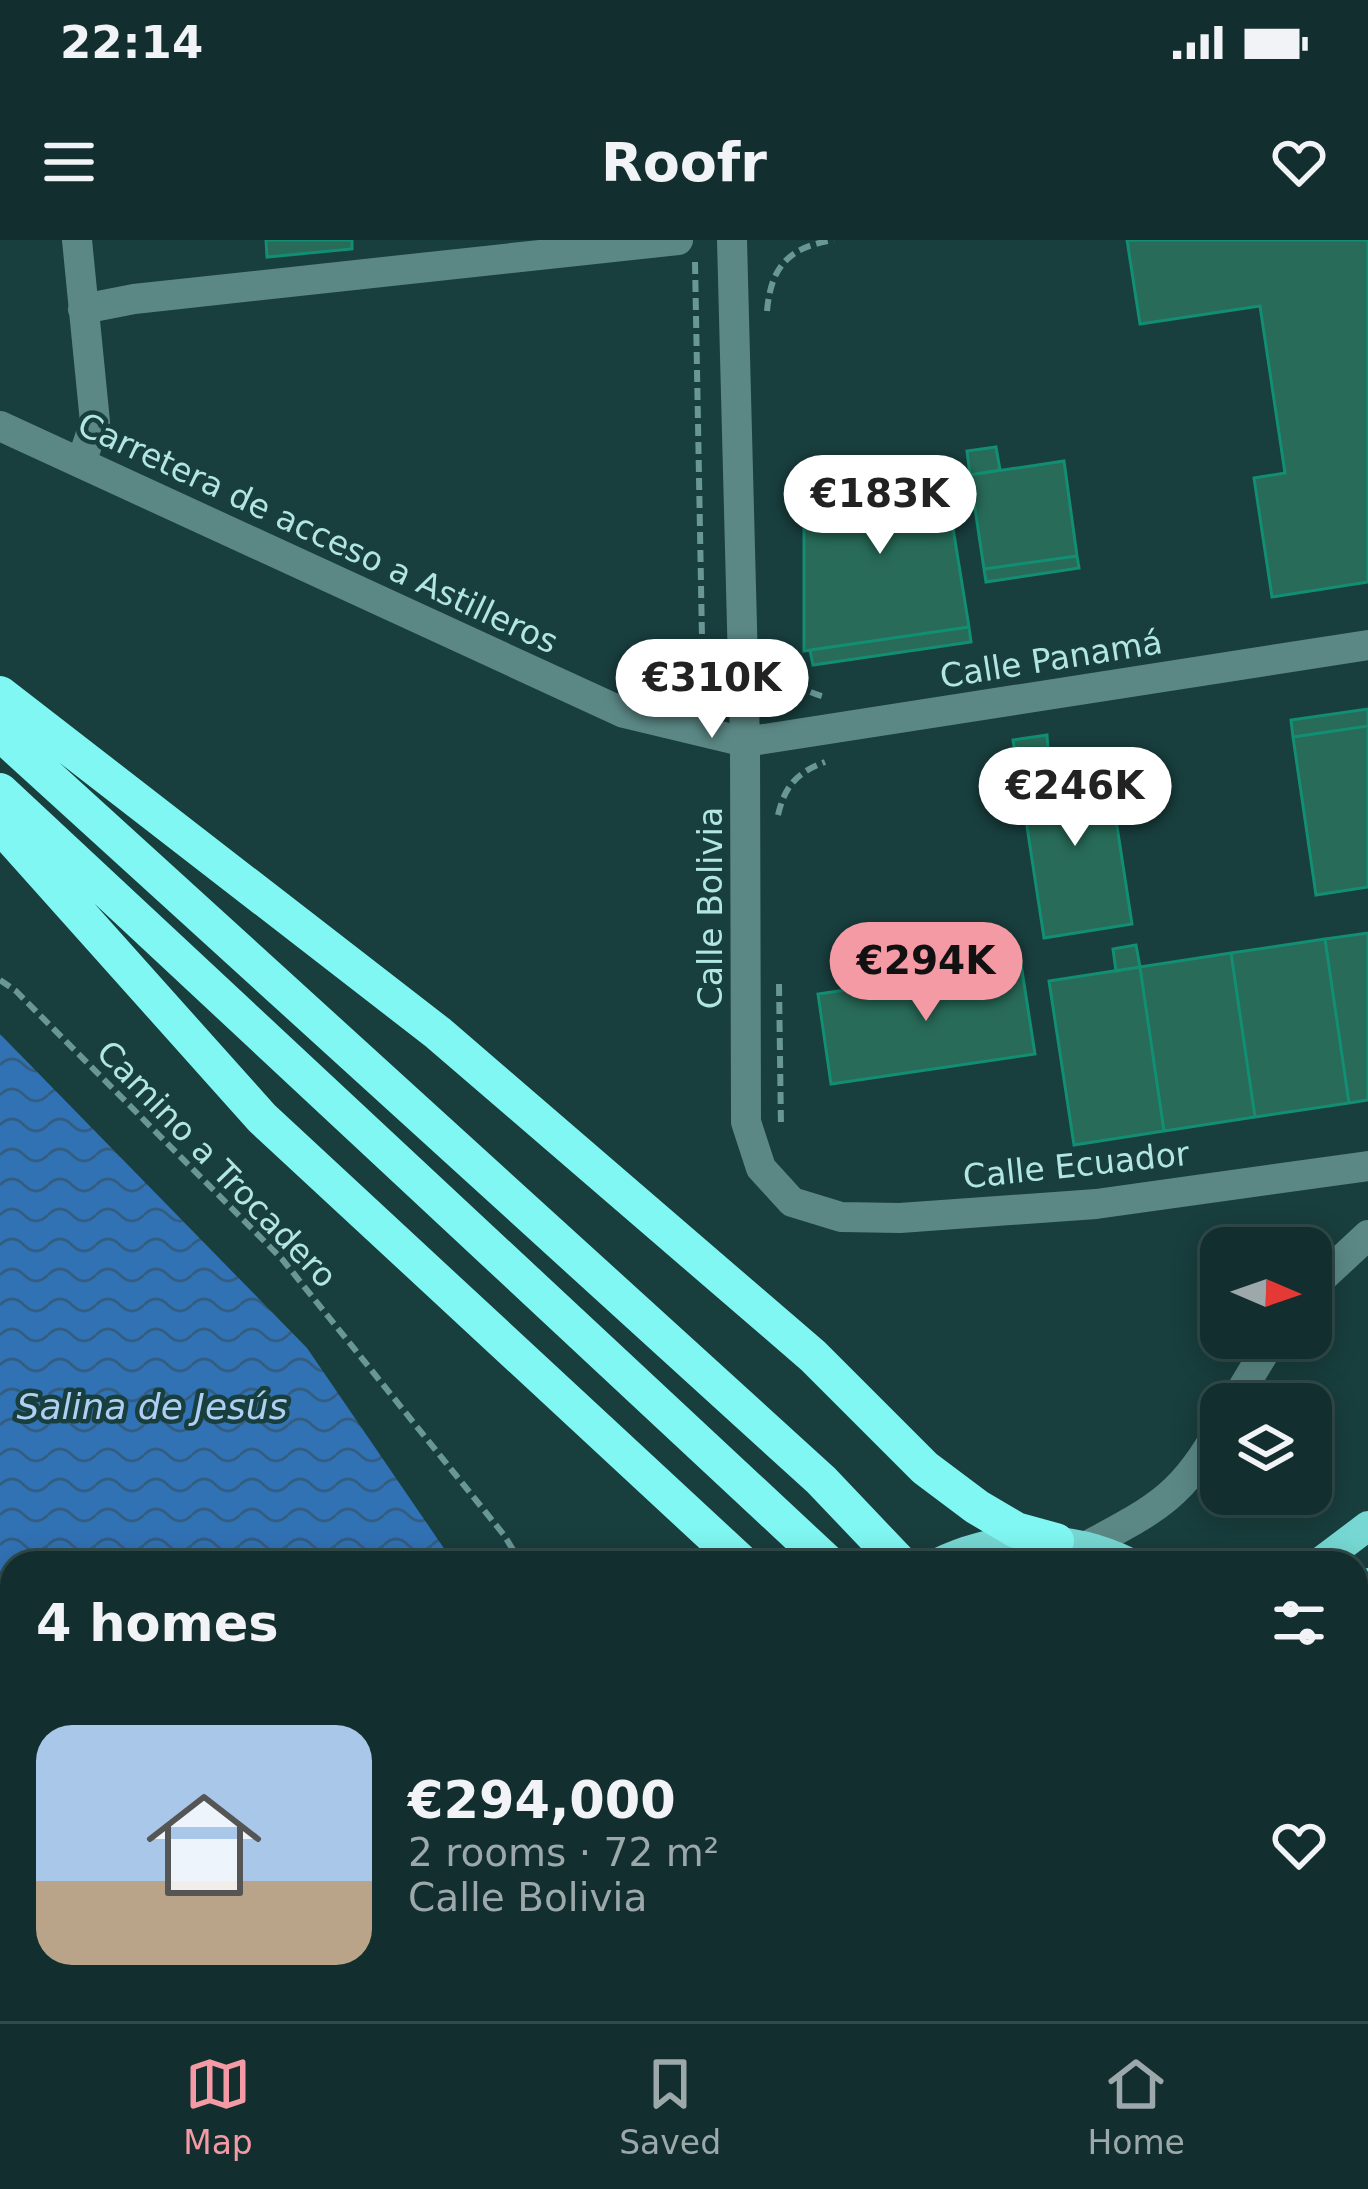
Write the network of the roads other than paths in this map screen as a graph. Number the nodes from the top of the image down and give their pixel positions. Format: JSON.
{"nodes":[{"id":1,"x":77,"y":240,"type":"edge"},
{"id":2,"x":678,"y":240,"type":"edge"},
{"id":3,"x":732,"y":240,"type":"edge"},
{"id":4,"x":83,"y":309,"type":"junction"},
{"id":5,"x":0,"y":426,"type":"edge"},
{"id":6,"x":82,"y":464,"type":"junction"},
{"id":7,"x":1368,"y":644,"type":"edge"},
{"id":8,"x":0,"y":694,"type":"edge"},
{"id":9,"x":0,"y":733,"type":"edge"},
{"id":10,"x":745,"y":742,"type":"junction"},
{"id":11,"x":0,"y":791,"type":"edge"},
{"id":12,"x":0,"y":825,"type":"edge"},
{"id":13,"x":1368,"y":1166,"type":"edge"},
{"id":14,"x":792,"y":1202,"type":"joint"},
{"id":15,"x":1368,"y":1235,"type":"edge"},
{"id":16,"x":1332,"y":1268,"type":"edge"},
{"id":17,"x":1200,"y":1459,"type":"edge"},
{"id":18,"x":1368,"y":1526,"type":"edge"},
{"id":19,"x":1072,"y":1544,"type":"junction"},
{"id":20,"x":729,"y":1551,"type":"edge"},
{"id":21,"x":816,"y":1551,"type":"edge"},
{"id":22,"x":889,"y":1551,"type":"edge"},
{"id":23,"x":975,"y":1551,"type":"edge"},
{"id":24,"x":1093,"y":1551,"type":"edge"},
{"id":25,"x":1335,"y":1551,"type":"edge"}],
"edges":[{"from":1,"to":4,"type":"street"},
{"from":2,"to":4,"type":"street"},
{"from":3,"to":10,"type":"street","name":"Calle Bolivia"},
{"from":4,"to":6,"type":"street"},
{"from":5,"to":6,"type":"street","name":"Carretera de acceso a Astilleros"},
{"from":6,"to":10,"type":"street","name":"Carretera de acceso a Astilleros"},
{"from":7,"to":10,"type":"street","name":"Calle Panamá"},
{"from":8,"to":19,"type":"highway"},
{"from":9,"to":22,"type":"highway"},
{"from":10,"to":14,"type":"street","name":"Calle Bolivia"},
{"from":11,"to":21,"type":"highway"},
{"from":12,"to":20,"type":"highway"},
{"from":13,"to":14,"type":"street","name":"Calle Ecuador"},
{"from":15,"to":16,"type":"street"},
{"from":17,"to":19,"type":"street"},
{"from":18,"to":25,"type":"main road"},
{"from":19,"to":23,"type":"main road"},
{"from":19,"to":24,"type":"main road"}]}
